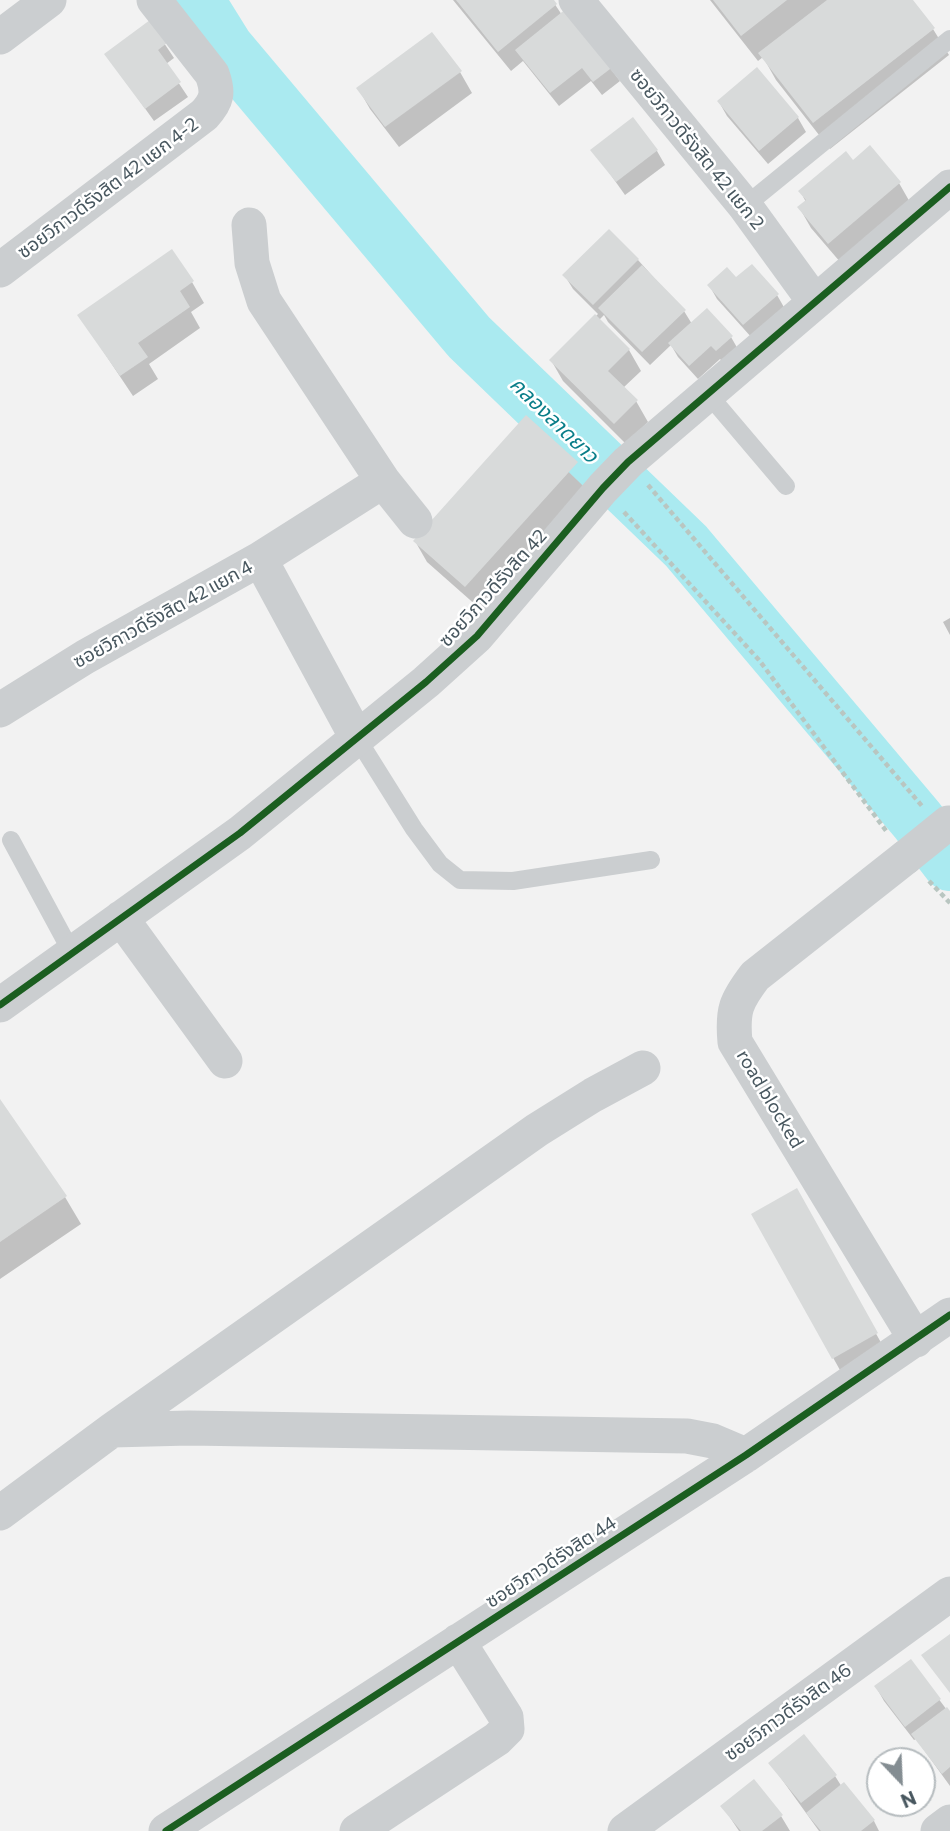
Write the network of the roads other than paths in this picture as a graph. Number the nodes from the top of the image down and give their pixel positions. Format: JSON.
{"nodes":[{"id":1,"x":49,"y":0,"type":"edge"},
{"id":2,"x":154,"y":0,"type":"edge"},
{"id":3,"x":576,"y":0,"type":"edge"},
{"id":4,"x":0,"y":37,"type":"edge"},
{"id":5,"x":950,"y":39,"type":"edge"},
{"id":6,"x":950,"y":187,"type":"edge"},
{"id":7,"x":745,"y":206,"type":"junction"},
{"id":8,"x":249,"y":225,"type":"dead end"},
{"id":9,"x":0,"y":270,"type":"edge"},
{"id":10,"x":814,"y":301,"type":"junction"},
{"id":11,"x":708,"y":394,"type":"junction"},
{"id":12,"x":383,"y":481,"type":"junction"},
{"id":13,"x":786,"y":486,"type":"dead end"},
{"id":14,"x":415,"y":521,"type":"dead end"},
{"id":15,"x":260,"y":559,"type":"junction"},
{"id":16,"x":0,"y":710,"type":"edge"},
{"id":17,"x":357,"y":738,"type":"junction"},
{"id":18,"x":942,"y":819,"type":"edge"},
{"id":19,"x":11,"y":840,"type":"dead end"},
{"id":20,"x":651,"y":860,"type":"dead end"},
{"id":21,"x":121,"y":918,"type":"junction"},
{"id":22,"x":72,"y":953,"type":"junction"},
{"id":23,"x":0,"y":1005,"type":"edge"},
{"id":24,"x":225,"y":1061,"type":"dead end"},
{"id":25,"x":643,"y":1068,"type":"dead end"},
{"id":26,"x":950,"y":1315,"type":"edge"},
{"id":27,"x":916,"y":1340,"type":"junction"},
{"id":28,"x":112,"y":1430,"type":"junction"},
{"id":29,"x":746,"y":1455,"type":"junction"},
{"id":30,"x":0,"y":1513,"type":"edge"},
{"id":31,"x":950,"y":1594,"type":"edge"},
{"id":32,"x":458,"y":1641,"type":"junction"},
{"id":33,"x":950,"y":1822,"type":"edge"},
{"id":34,"x":166,"y":1831,"type":"edge"},
{"id":35,"x":357,"y":1831,"type":"edge"},
{"id":36,"x":625,"y":1831,"type":"edge"},
{"id":37,"x":938,"y":1831,"type":"edge"}],
"edges":[{"from":1,"to":4,"type":"street"},
{"from":2,"to":9,"type":"street","name":"ซอยวิภาวดีรังสิต 42 แยก 4-2"},
{"from":3,"to":7,"type":"street","name":"ซอยวิภาวดีรังสิต 42 แยก 2"},
{"from":5,"to":7,"type":"lane"},
{"from":6,"to":10,"type":"street","name":"ซอยวิภาวดีรังสิต 42"},
{"from":7,"to":10,"type":"street","name":"ซอยวิภาวดีรังสิต 42 แยก 2"},
{"from":8,"to":12,"type":"street"},
{"from":10,"to":11,"type":"street","name":"ซอยวิภาวดีรังสิต 42"},
{"from":11,"to":13,"type":"lane"},
{"from":11,"to":17,"type":"street","name":"ซอยวิภาวดีรังสิต 42"},
{"from":12,"to":14,"type":"street"},
{"from":12,"to":15,"type":"street"},
{"from":15,"to":16,"type":"street","name":"ซอยวิภาวดีรังสิต 42 แยก 4"},
{"from":15,"to":17,"type":"street","name":"ซอยวิภาวดีรังสิต 42 แยก 4"},
{"from":17,"to":20,"type":"lane"},
{"from":17,"to":21,"type":"street","name":"ซอยวิภาวดีรังสิต 42"},
{"from":18,"to":27,"type":"street","name":"road blocked","bridge":true},
{"from":19,"to":22,"type":"lane"},
{"from":21,"to":22,"type":"street","name":"ซอยวิภาวดีรังสิต 42"},
{"from":21,"to":24,"type":"street"},
{"from":22,"to":23,"type":"street","name":"ซอยวิภาวดีรังสิต 42"},
{"from":25,"to":28,"type":"street"},
{"from":26,"to":27,"type":"street","name":"ซอยวิภาวดีรังสิต 44"},
{"from":27,"to":29,"type":"street","name":"ซอยวิภาวดีรังสิต 44"},
{"from":28,"to":29,"type":"street"},
{"from":28,"to":30,"type":"street"},
{"from":29,"to":32,"type":"street","name":"ซอยวิภาวดีรังสิต 44"},
{"from":31,"to":36,"type":"street","name":"ซอยวิภาวดีรังสิต 46"},
{"from":32,"to":34,"type":"street","name":"ซอยวิภาวดีรังสิต 44"},
{"from":32,"to":35,"type":"street"},
{"from":33,"to":37,"type":"street"}]}
